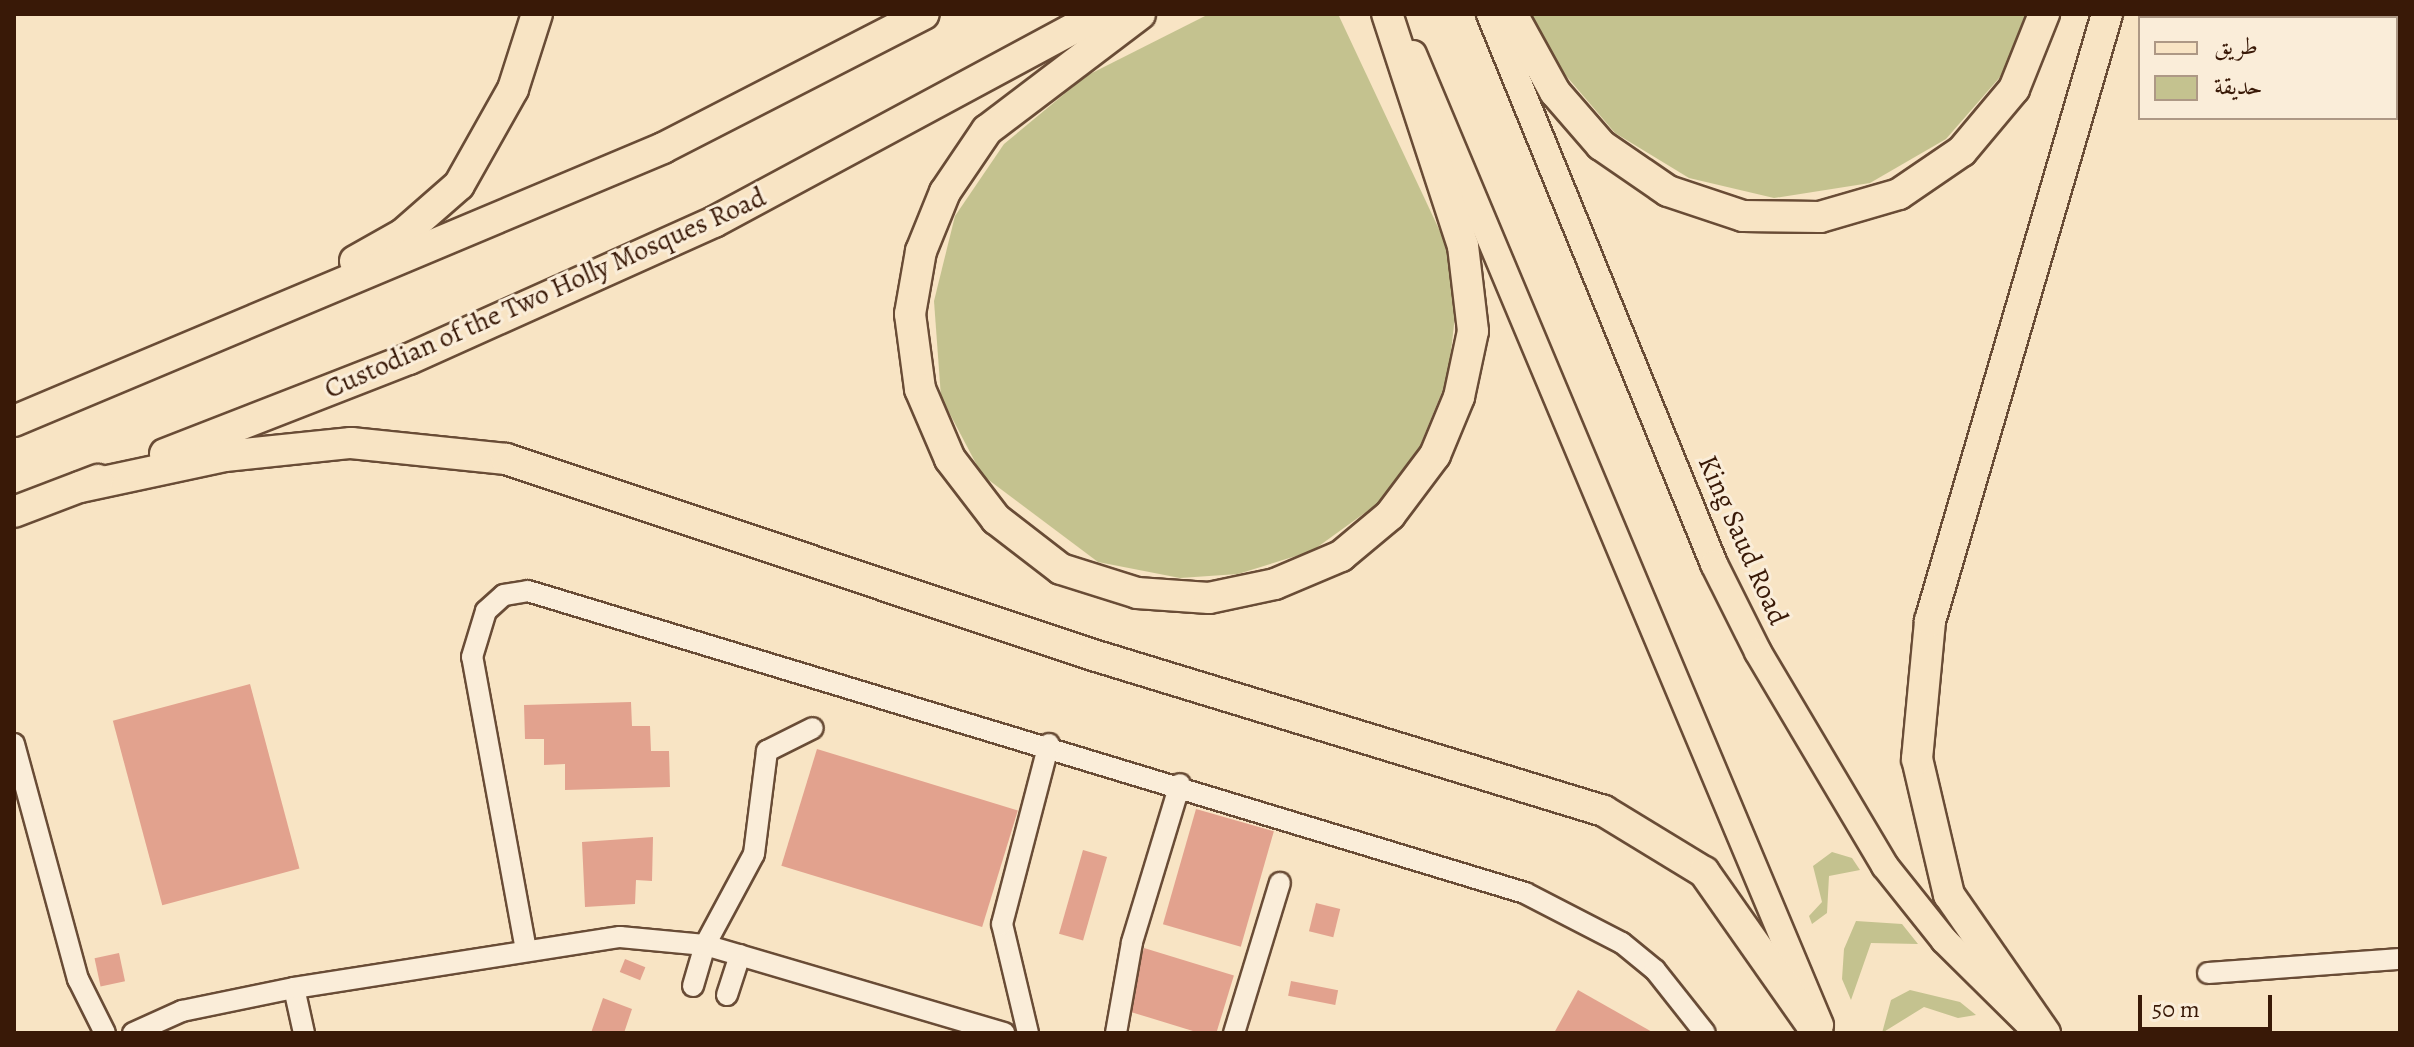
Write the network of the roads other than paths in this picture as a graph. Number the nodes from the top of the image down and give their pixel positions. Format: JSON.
{"nodes":[{"id":1,"x":537,"y":14,"type":"edge"},
{"id":2,"x":924,"y":14,"type":"edge"},
{"id":3,"x":1101,"y":14,"type":"edge"},
{"id":4,"x":1140,"y":14,"type":"edge"},
{"id":5,"x":1387,"y":14,"type":"edge"},
{"id":6,"x":1396,"y":14,"type":"edge"},
{"id":7,"x":1490,"y":14,"type":"edge"},
{"id":8,"x":1512,"y":14,"type":"edge"},
{"id":9,"x":2044,"y":14,"type":"edge"},
{"id":10,"x":2107,"y":14,"type":"edge"},
{"id":11,"x":225,"y":334,"type":"junction"},
{"id":12,"x":14,"y":421,"type":"edge"},
{"id":13,"x":80,"y":487,"type":"junction"},
{"id":14,"x":14,"y":512,"type":"edge"},
{"id":15,"x":813,"y":728,"type":"dead end"},
{"id":16,"x":14,"y":744,"type":"edge"},
{"id":17,"x":1049,"y":744,"type":"junction"},
{"id":18,"x":1180,"y":784,"type":"junction"},
{"id":19,"x":1280,"y":883,"type":"dead end"},
{"id":20,"x":705,"y":945,"type":"junction"},
{"id":21,"x":526,"y":950,"type":"junction"},
{"id":22,"x":740,"y":955,"type":"junction"},
{"id":23,"x":2400,"y":959,"type":"edge"},
{"id":24,"x":2208,"y":973,"type":"dead end"},
{"id":25,"x":693,"y":986,"type":"dead end"},
{"id":26,"x":294,"y":988,"type":"junction"},
{"id":27,"x":727,"y":995,"type":"dead end"},
{"id":28,"x":938,"y":1024,"type":"edge"},
{"id":29,"x":105,"y":1033,"type":"edge"},
{"id":30,"x":133,"y":1033,"type":"edge"},
{"id":31,"x":304,"y":1033,"type":"edge"},
{"id":32,"x":1004,"y":1033,"type":"edge"},
{"id":33,"x":1028,"y":1033,"type":"edge"},
{"id":34,"x":1116,"y":1033,"type":"edge"},
{"id":35,"x":1234,"y":1033,"type":"edge"},
{"id":36,"x":1705,"y":1033,"type":"edge"},
{"id":37,"x":1817,"y":1033,"type":"edge"},
{"id":38,"x":1823,"y":1033,"type":"edge"},
{"id":39,"x":2038,"y":1033,"type":"edge"},
{"id":40,"x":2045,"y":1033,"type":"edge"}],
"edges":[{"from":1,"to":11,"type":"highway"},
{"from":2,"to":11,"type":"highway"},
{"from":3,"to":13,"type":"highway","name":"Custodian of the Two Holly Mosques Road"},
{"from":4,"to":5,"type":"highway"},
{"from":6,"to":38,"type":"main road"},
{"from":7,"to":39,"type":"main road","name":"King Saud Road"},
{"from":8,"to":9,"type":"highway"},
{"from":10,"to":40,"type":"highway"},
{"from":11,"to":12,"type":"highway"},
{"from":13,"to":14,"type":"highway","name":"Custodian of the Two Holly Mosques Road"},
{"from":13,"to":37,"type":"highway"},
{"from":15,"to":20,"type":"street"},
{"from":16,"to":29,"type":"street"},
{"from":17,"to":18,"type":"street"},
{"from":17,"to":21,"type":"street"},
{"from":17,"to":33,"type":"street"},
{"from":18,"to":34,"type":"street"},
{"from":18,"to":36,"type":"street"},
{"from":19,"to":35,"type":"street"},
{"from":20,"to":21,"type":"street"},
{"from":20,"to":22,"type":"street"},
{"from":20,"to":25,"type":"street"},
{"from":21,"to":26,"type":"street"},
{"from":22,"to":27,"type":"street"},
{"from":22,"to":28,"type":"street"},
{"from":23,"to":24,"type":"street"},
{"from":26,"to":30,"type":"street"},
{"from":26,"to":31,"type":"street"},
{"from":28,"to":32,"type":"street"}]}
